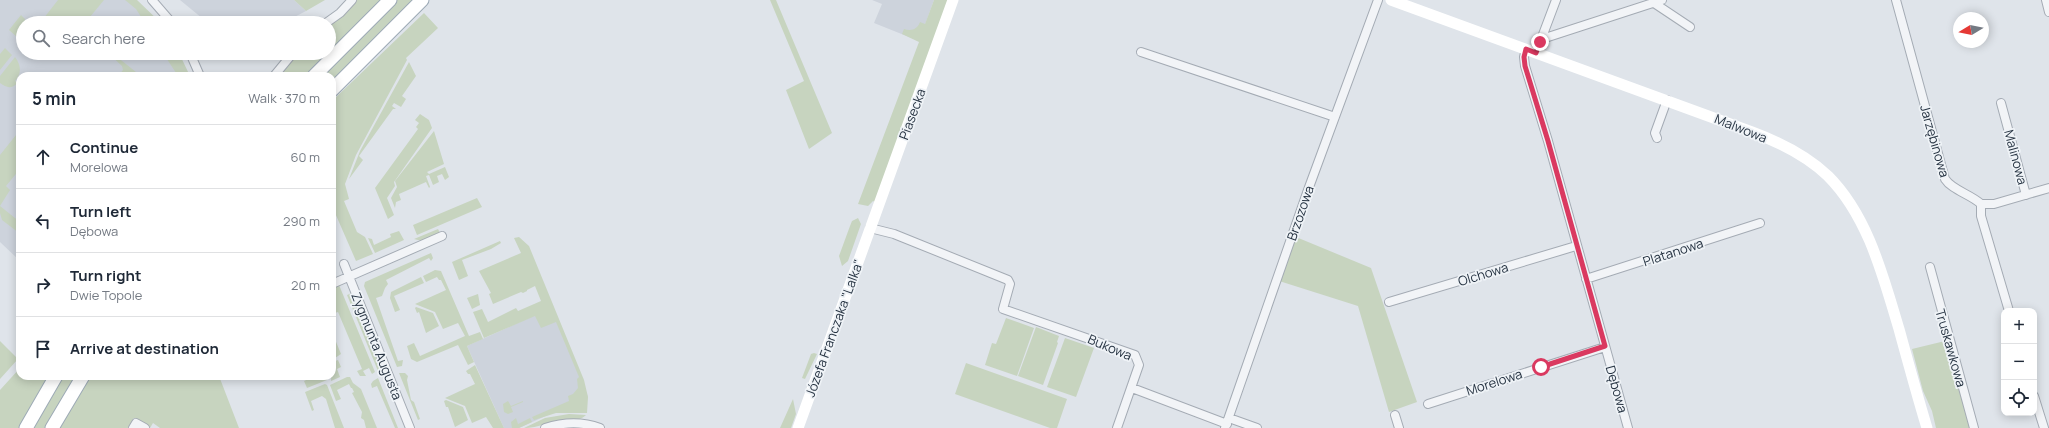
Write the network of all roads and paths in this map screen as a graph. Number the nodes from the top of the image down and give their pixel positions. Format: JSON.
{"nodes":[{"id":1,"x":152,"y":0,"type":"edge"},
{"id":2,"x":352,"y":0,"type":"edge"},
{"id":3,"x":390,"y":0,"type":"edge"},
{"id":4,"x":422,"y":0,"type":"edge"},
{"id":5,"x":953,"y":0,"type":"edge"},
{"id":6,"x":1378,"y":0,"type":"edge"},
{"id":7,"x":1391,"y":0,"type":"edge"},
{"id":8,"x":1556,"y":0,"type":"edge"},
{"id":9,"x":1662,"y":0,"type":"edge"},
{"id":10,"x":1896,"y":0,"type":"edge"},
{"id":11,"x":2046,"y":0,"type":"edge"},
{"id":12,"x":1653,"y":1,"type":"edge"},
{"id":13,"x":2049,"y":12,"type":"edge"},
{"id":14,"x":166,"y":16,"type":"edge"},
{"id":15,"x":336,"y":16,"type":"edge"},
{"id":16,"x":1690,"y":27,"type":"dead end"},
{"id":17,"x":1542,"y":39,"type":"junction"},
{"id":18,"x":1531,"y":51,"type":"junction"},
{"id":19,"x":1142,"y":52,"type":"dead end"},
{"id":20,"x":336,"y":54,"type":"edge"},
{"id":21,"x":193,"y":60,"type":"edge"},
{"id":22,"x":287,"y":60,"type":"edge"},
{"id":23,"x":330,"y":60,"type":"edge"},
{"id":24,"x":198,"y":72,"type":"edge"},
{"id":25,"x":277,"y":72,"type":"edge"},
{"id":26,"x":318,"y":72,"type":"edge"},
{"id":27,"x":336,"y":86,"type":"edge"},
{"id":28,"x":1667,"y":100,"type":"junction"},
{"id":29,"x":2001,"y":103,"type":"dead end"},
{"id":30,"x":1335,"y":117,"type":"junction"},
{"id":31,"x":1657,"y":138,"type":"dead end"},
{"id":32,"x":2046,"y":189,"type":"edge"},
{"id":33,"x":2026,"y":195,"type":"junction"},
{"id":34,"x":1981,"y":204,"type":"junction"},
{"id":35,"x":1760,"y":223,"type":"dead end"},
{"id":36,"x":870,"y":228,"type":"junction"},
{"id":37,"x":442,"y":236,"type":"dead end"},
{"id":38,"x":1576,"y":246,"type":"junction"},
{"id":39,"x":344,"y":264,"type":"dead end"},
{"id":40,"x":1930,"y":267,"type":"dead end"},
{"id":41,"x":349,"y":277,"type":"junction"},
{"id":42,"x":1586,"y":280,"type":"junction"},
{"id":43,"x":336,"y":282,"type":"edge"},
{"id":44,"x":1389,"y":302,"type":"dead end"},
{"id":45,"x":2008,"y":308,"type":"edge"},
{"id":46,"x":1605,"y":346,"type":"junction"},
{"id":47,"x":54,"y":380,"type":"edge"},
{"id":48,"x":81,"y":380,"type":"edge"},
{"id":49,"x":1132,"y":388,"type":"junction"},
{"id":50,"x":1428,"y":404,"type":"dead end"},
{"id":51,"x":2037,"y":406,"type":"edge"},
{"id":52,"x":1395,"y":415,"type":"dead end"},
{"id":53,"x":1227,"y":423,"type":"edge"},
{"id":54,"x":134,"y":426,"type":"edge"},
{"id":55,"x":26,"y":428,"type":"edge"},
{"id":56,"x":52,"y":428,"type":"edge"},
{"id":57,"x":145,"y":428,"type":"edge"},
{"id":58,"x":410,"y":428,"type":"edge"},
{"id":59,"x":545,"y":428,"type":"edge"},
{"id":60,"x":600,"y":428,"type":"edge"},
{"id":61,"x":798,"y":428,"type":"edge"},
{"id":62,"x":1117,"y":428,"type":"edge"},
{"id":63,"x":1257,"y":428,"type":"edge"},
{"id":64,"x":1399,"y":428,"type":"edge"},
{"id":65,"x":1628,"y":428,"type":"edge"},
{"id":66,"x":1927,"y":428,"type":"edge"},
{"id":67,"x":1974,"y":428,"type":"edge"},
{"id":68,"x":2044,"y":428,"type":"edge"}],
"edges":[{"from":1,"to":14,"type":"street"},
{"from":2,"to":15,"type":"street"},
{"from":3,"to":20,"type":"main road"},
{"from":4,"to":27,"type":"main road"},
{"from":5,"to":36,"type":"street","name":"Piasecka"},
{"from":6,"to":30,"type":"street","name":"Brzozowa"},
{"from":7,"to":18,"type":"street","name":"Malwowa"},
{"from":8,"to":17,"type":"street"},
{"from":9,"to":12,"type":"street"},
{"from":10,"to":34,"type":"street","name":"Jarzębinowa"},
{"from":11,"to":13,"type":"street"},
{"from":12,"to":16,"type":"street"},
{"from":12,"to":17,"type":"street"},
{"from":17,"to":18,"type":"street"},
{"from":18,"to":28,"type":"street","name":"Malwowa"},
{"from":18,"to":38,"type":"street","name":"Dębowa"},
{"from":19,"to":30,"type":"street"},
{"from":21,"to":24,"type":"street"},
{"from":22,"to":25,"type":"street"},
{"from":23,"to":26,"type":"main road"},
{"from":28,"to":31,"type":"street"},
{"from":28,"to":66,"type":"street","name":"Malwowa"},
{"from":29,"to":33,"type":"street","name":"Malinowa"},
{"from":30,"to":53,"type":"street","name":"Brzozowa"},
{"from":32,"to":33,"type":"street","name":"Malinowa"},
{"from":33,"to":34,"type":"street"},
{"from":34,"to":45,"type":"street"},
{"from":35,"to":42,"type":"street","name":"Platanowa"},
{"from":36,"to":49,"type":"street","name":"Bukowa"},
{"from":36,"to":61,"type":"street","name":"Józefa Franczaka \"Lalka\""},
{"from":37,"to":41,"type":"street"},
{"from":38,"to":42,"type":"street","name":"Dębowa"},
{"from":38,"to":44,"type":"street","name":"Olchowa"},
{"from":39,"to":41,"type":"street","name":"Zygmunta Augusta"},
{"from":40,"to":67,"type":"street","name":"Truskawkowa"},
{"from":41,"to":43,"type":"street"},
{"from":41,"to":58,"type":"street","name":"Zygmunta Augusta"},
{"from":42,"to":46,"type":"street","name":"Dębowa"},
{"from":46,"to":50,"type":"street","name":"Morelowa"},
{"from":46,"to":65,"type":"street","name":"Dębowa"},
{"from":47,"to":55,"type":"main road"},
{"from":48,"to":56,"type":"main road"},
{"from":49,"to":53,"type":"street"},
{"from":49,"to":62,"type":"street","name":"Bukowa"},
{"from":51,"to":68,"type":"street"},
{"from":52,"to":64,"type":"street"},
{"from":53,"to":63,"type":"street"},
{"from":54,"to":57,"type":"street"},
{"from":59,"to":60,"type":"street"}]}
